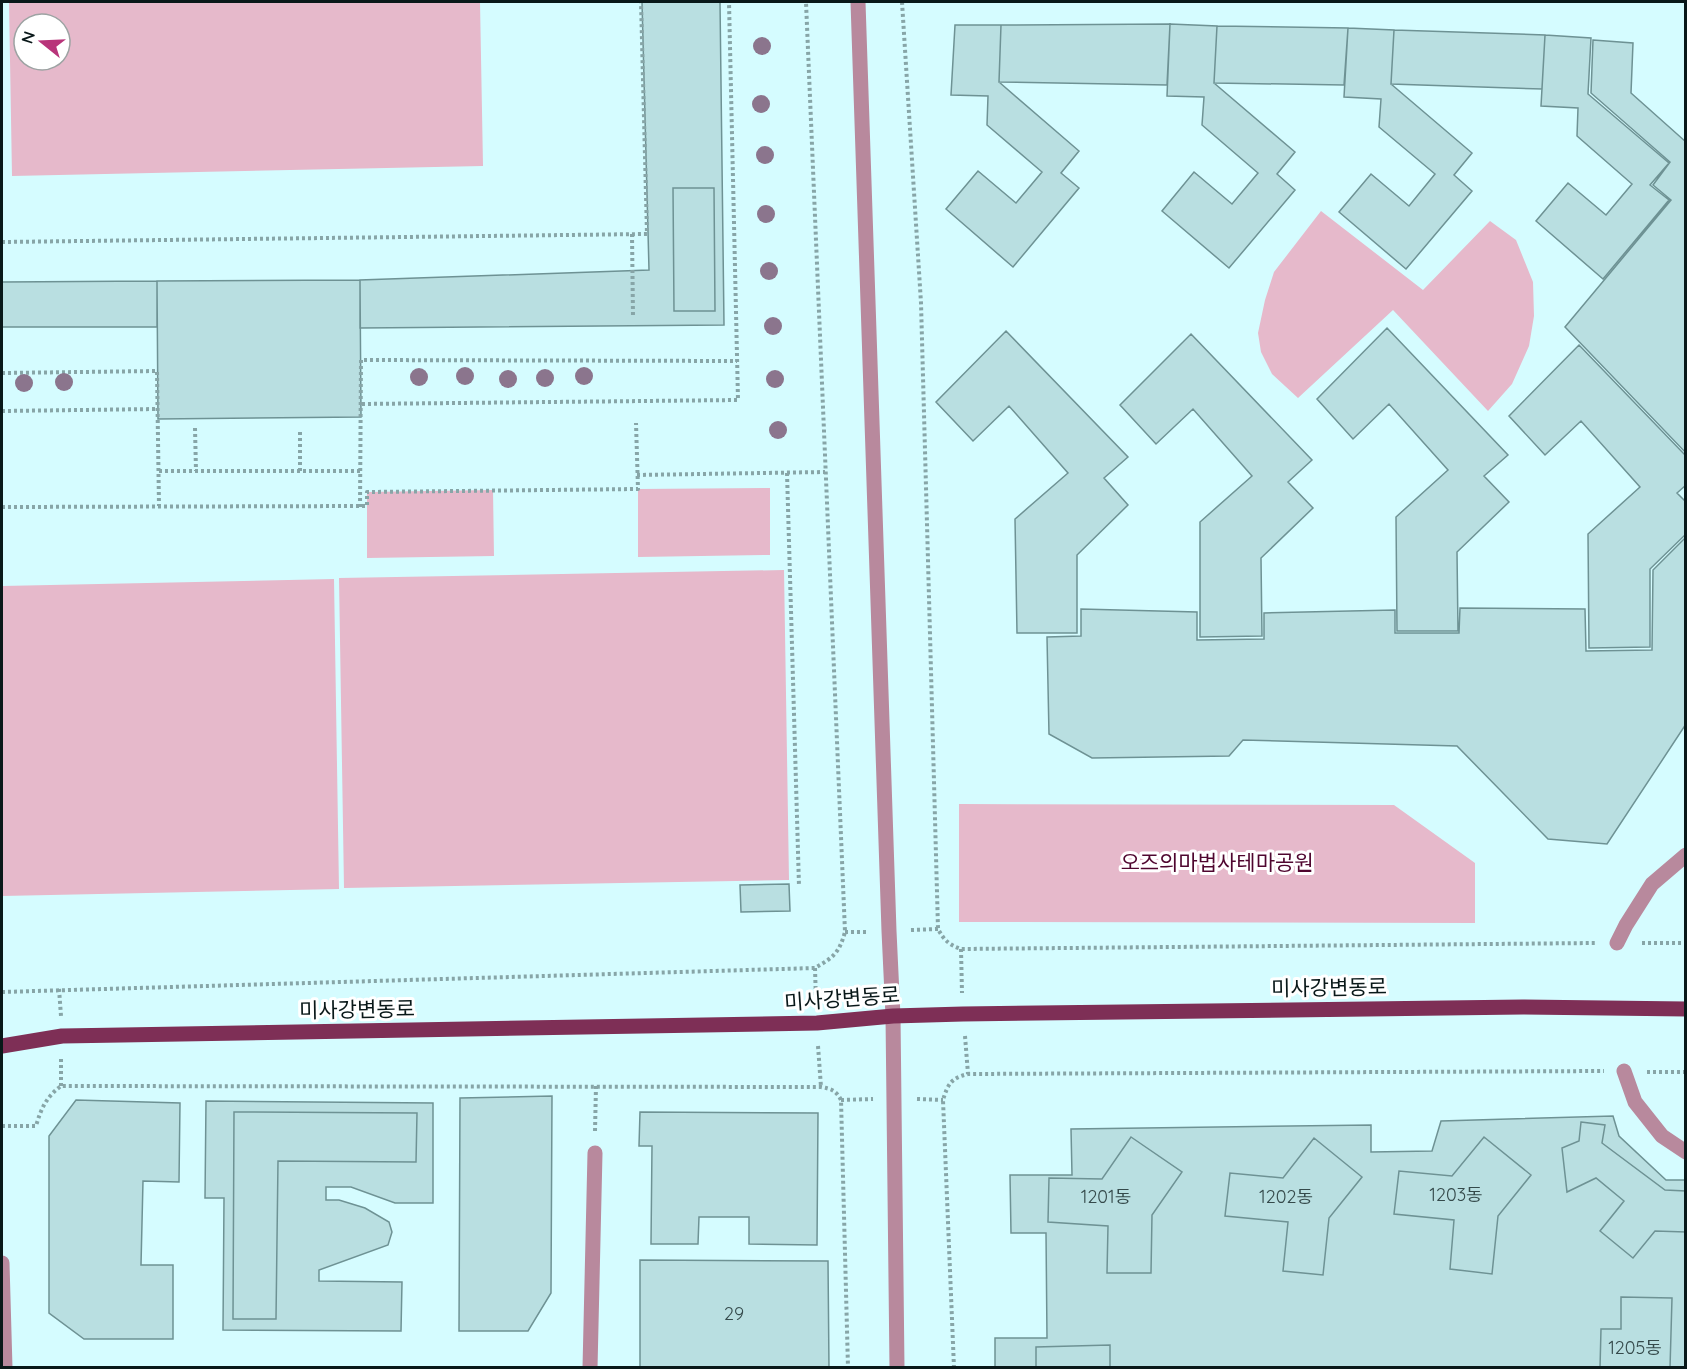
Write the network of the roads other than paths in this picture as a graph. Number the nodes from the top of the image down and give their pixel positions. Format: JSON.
{"nodes":[{"id":1,"x":858,"y":2,"type":"edge"},
{"id":2,"x":1686,"y":855,"type":"edge"},
{"id":3,"x":1617,"y":943,"type":"road end"},
{"id":4,"x":1686,"y":1009,"type":"edge"},
{"id":5,"x":893,"y":1016,"type":"junction"},
{"id":6,"x":2,"y":1046,"type":"edge"},
{"id":7,"x":1624,"y":1071,"type":"road end"},
{"id":8,"x":1686,"y":1152,"type":"edge"},
{"id":9,"x":595,"y":1153,"type":"road end"},
{"id":10,"x":2,"y":1263,"type":"edge"},
{"id":11,"x":5,"y":1368,"type":"edge"},
{"id":12,"x":590,"y":1368,"type":"edge"},
{"id":13,"x":897,"y":1368,"type":"edge"}],
"edges":[{"from":1,"to":5,"type":"street"},
{"from":2,"to":3,"type":"street"},
{"from":4,"to":5,"type":"main road","name":"미사강변동로"},
{"from":5,"to":6,"type":"main road","name":"미사강변동로"},
{"from":5,"to":13,"type":"street"},
{"from":7,"to":8,"type":"street"},
{"from":9,"to":12,"type":"street"},
{"from":10,"to":11,"type":"street"}]}
